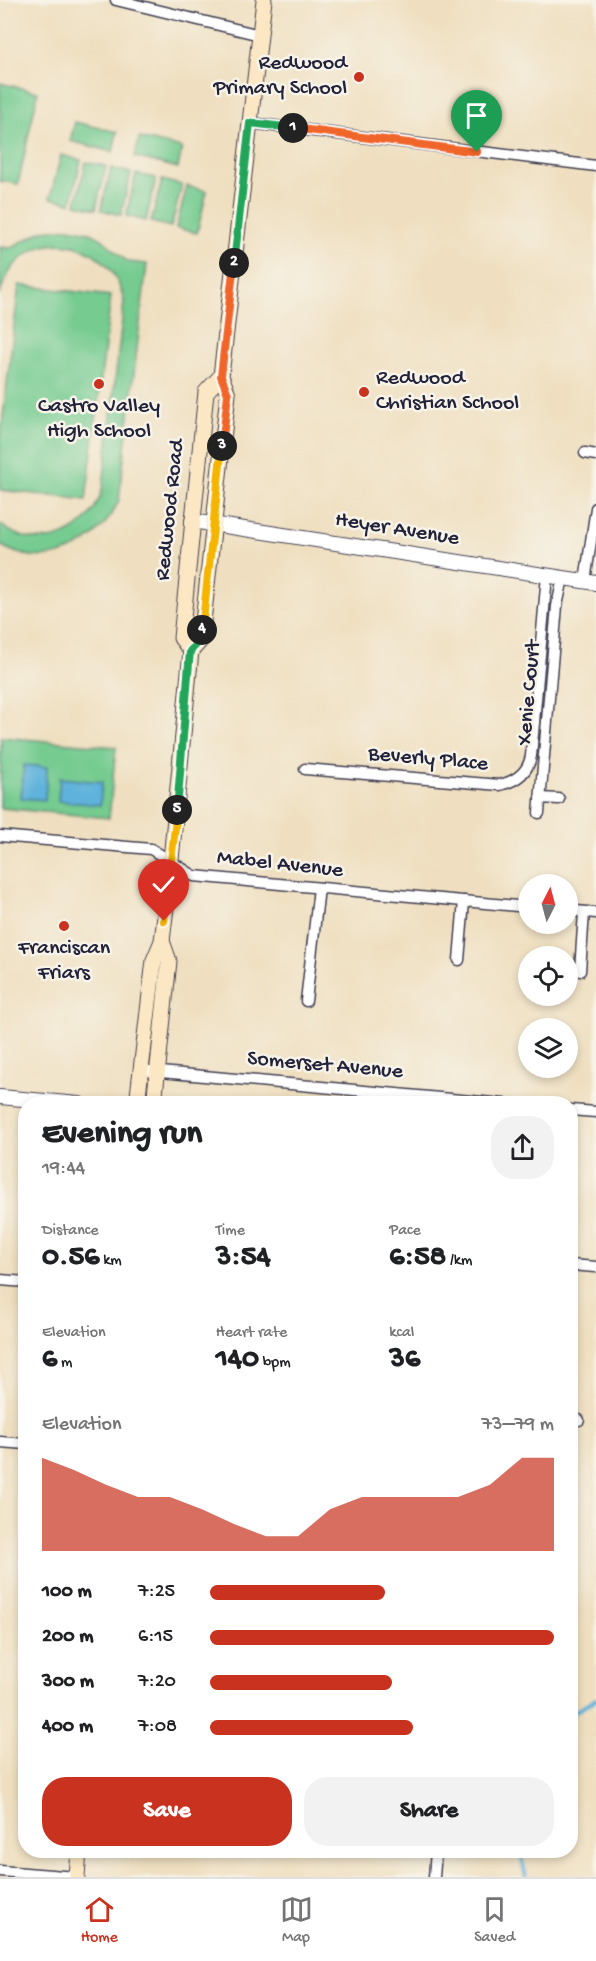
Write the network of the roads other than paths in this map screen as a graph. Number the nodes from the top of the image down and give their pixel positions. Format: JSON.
{"nodes":[{"id":1,"x":116,"y":0,"type":"edge"},
{"id":2,"x":264,"y":0,"type":"edge"},
{"id":3,"x":260,"y":35,"type":"junction"},
{"id":4,"x":250,"y":123,"type":"junction"},
{"id":5,"x":596,"y":166,"type":"edge"},
{"id":6,"x":221,"y":376,"type":"junction"},
{"id":7,"x":596,"y":508,"type":"edge"},
{"id":8,"x":192,"y":521,"type":"junction"},
{"id":9,"x":213,"y":523,"type":"junction"},
{"id":10,"x":547,"y":575,"type":"junction"},
{"id":11,"x":562,"y":578,"type":"junction"},
{"id":12,"x":590,"y":582,"type":"edge"},
{"id":13,"x":190,"y":651,"type":"junction"},
{"id":14,"x":305,"y":769,"type":"dead end"},
{"id":15,"x":540,"y":798,"type":"junction"},
{"id":16,"x":559,"y":799,"type":"dead end"},
{"id":17,"x":539,"y":813,"type":"dead end"},
{"id":18,"x":0,"y":836,"type":"edge"},
{"id":19,"x":171,"y":861,"type":"junction"},
{"id":20,"x":319,"y":888,"type":"junction"},
{"id":21,"x":464,"y":901,"type":"junction"},
{"id":22,"x":518,"y":906,"type":"edge"},
{"id":23,"x":578,"y":911,"type":"edge"},
{"id":24,"x":584,"y":912,"type":"junction"},
{"id":25,"x":596,"y":913,"type":"edge"},
{"id":26,"x":162,"y":941,"type":"junction"},
{"id":27,"x":459,"y":960,"type":"dead end"},
{"id":28,"x":580,"y":971,"type":"dead end"},
{"id":29,"x":306,"y":1001,"type":"dead end"},
{"id":30,"x":141,"y":1070,"type":"junction"},
{"id":31,"x":158,"y":1072,"type":"junction"},
{"id":32,"x":138,"y":1096,"type":"edge"},
{"id":33,"x":155,"y":1096,"type":"edge"},
{"id":34,"x":418,"y":1096,"type":"edge"},
{"id":35,"x":0,"y":1098,"type":"edge"},
{"id":36,"x":18,"y":1099,"type":"edge"},
{"id":37,"x":578,"y":1111,"type":"edge"},
{"id":38,"x":596,"y":1112,"type":"edge"},
{"id":39,"x":578,"y":1266,"type":"edge"},
{"id":40,"x":596,"y":1267,"type":"edge"},
{"id":41,"x":0,"y":1280,"type":"edge"},
{"id":42,"x":18,"y":1281,"type":"edge"},
{"id":43,"x":0,"y":1442,"type":"edge"},
{"id":44,"x":18,"y":1443,"type":"edge"},
{"id":45,"x":78,"y":1858,"type":"edge"},
{"id":46,"x":435,"y":1858,"type":"edge"},
{"id":47,"x":0,"y":1871,"type":"edge"},
{"id":48,"x":77,"y":1877,"type":"edge"},
{"id":49,"x":434,"y":1877,"type":"edge"}],
"edges":[{"from":1,"to":3,"type":"street"},
{"from":2,"to":3,"type":"main road","name":"Redwood Road"},
{"from":3,"to":4,"type":"main road","name":"Redwood Road"},
{"from":4,"to":5,"type":"street"},
{"from":4,"to":6,"type":"main road","name":"Redwood Road"},
{"from":6,"to":8,"type":"main road","name":"Redwood Road"},
{"from":6,"to":9,"type":"main road","name":"Redwood Road"},
{"from":7,"to":12,"type":"street"},
{"from":8,"to":9,"type":"street","name":"Heyer Avenue"},
{"from":8,"to":13,"type":"main road","name":"Redwood Road"},
{"from":9,"to":10,"type":"street","name":"Heyer Avenue"},
{"from":9,"to":13,"type":"main road","name":"Redwood Road"},
{"from":10,"to":11,"type":"street","name":"Heyer Avenue"},
{"from":10,"to":14,"type":"street","name":"Beverly Place"},
{"from":11,"to":12,"type":"street","name":"Heyer Avenue"},
{"from":11,"to":15,"type":"street","name":"Xenie Court"},
{"from":13,"to":19,"type":"main road","name":"Redwood Road"},
{"from":15,"to":16,"type":"street"},
{"from":15,"to":17,"type":"street","name":"Xenie Court"},
{"from":18,"to":19,"type":"street","name":"Mabel Avenue"},
{"from":19,"to":20,"type":"street","name":"Mabel Avenue"},
{"from":19,"to":26,"type":"main road","name":"Redwood Road"},
{"from":20,"to":21,"type":"street","name":"Mabel Avenue"},
{"from":20,"to":29,"type":"street"},
{"from":21,"to":22,"type":"street","name":"Mabel Avenue"},
{"from":21,"to":27,"type":"street"},
{"from":23,"to":24,"type":"street"},
{"from":24,"to":25,"type":"street"},
{"from":24,"to":28,"type":"street"},
{"from":26,"to":30,"type":"main road","name":"Redwood Road"},
{"from":26,"to":31,"type":"main road","name":"Redwood Road"},
{"from":30,"to":31,"type":"street","name":"Somerset Avenue"},
{"from":30,"to":32,"type":"main road","name":"Redwood Road"},
{"from":31,"to":33,"type":"main road","name":"Redwood Road"},
{"from":31,"to":34,"type":"street","name":"Somerset Avenue"},
{"from":35,"to":36,"type":"street"},
{"from":37,"to":38,"type":"street"},
{"from":39,"to":40,"type":"street"},
{"from":41,"to":42,"type":"street"},
{"from":43,"to":44,"type":"street"},
{"from":45,"to":48,"type":"main road"},
{"from":46,"to":49,"type":"street"},
{"from":47,"to":48,"type":"street"}]}
